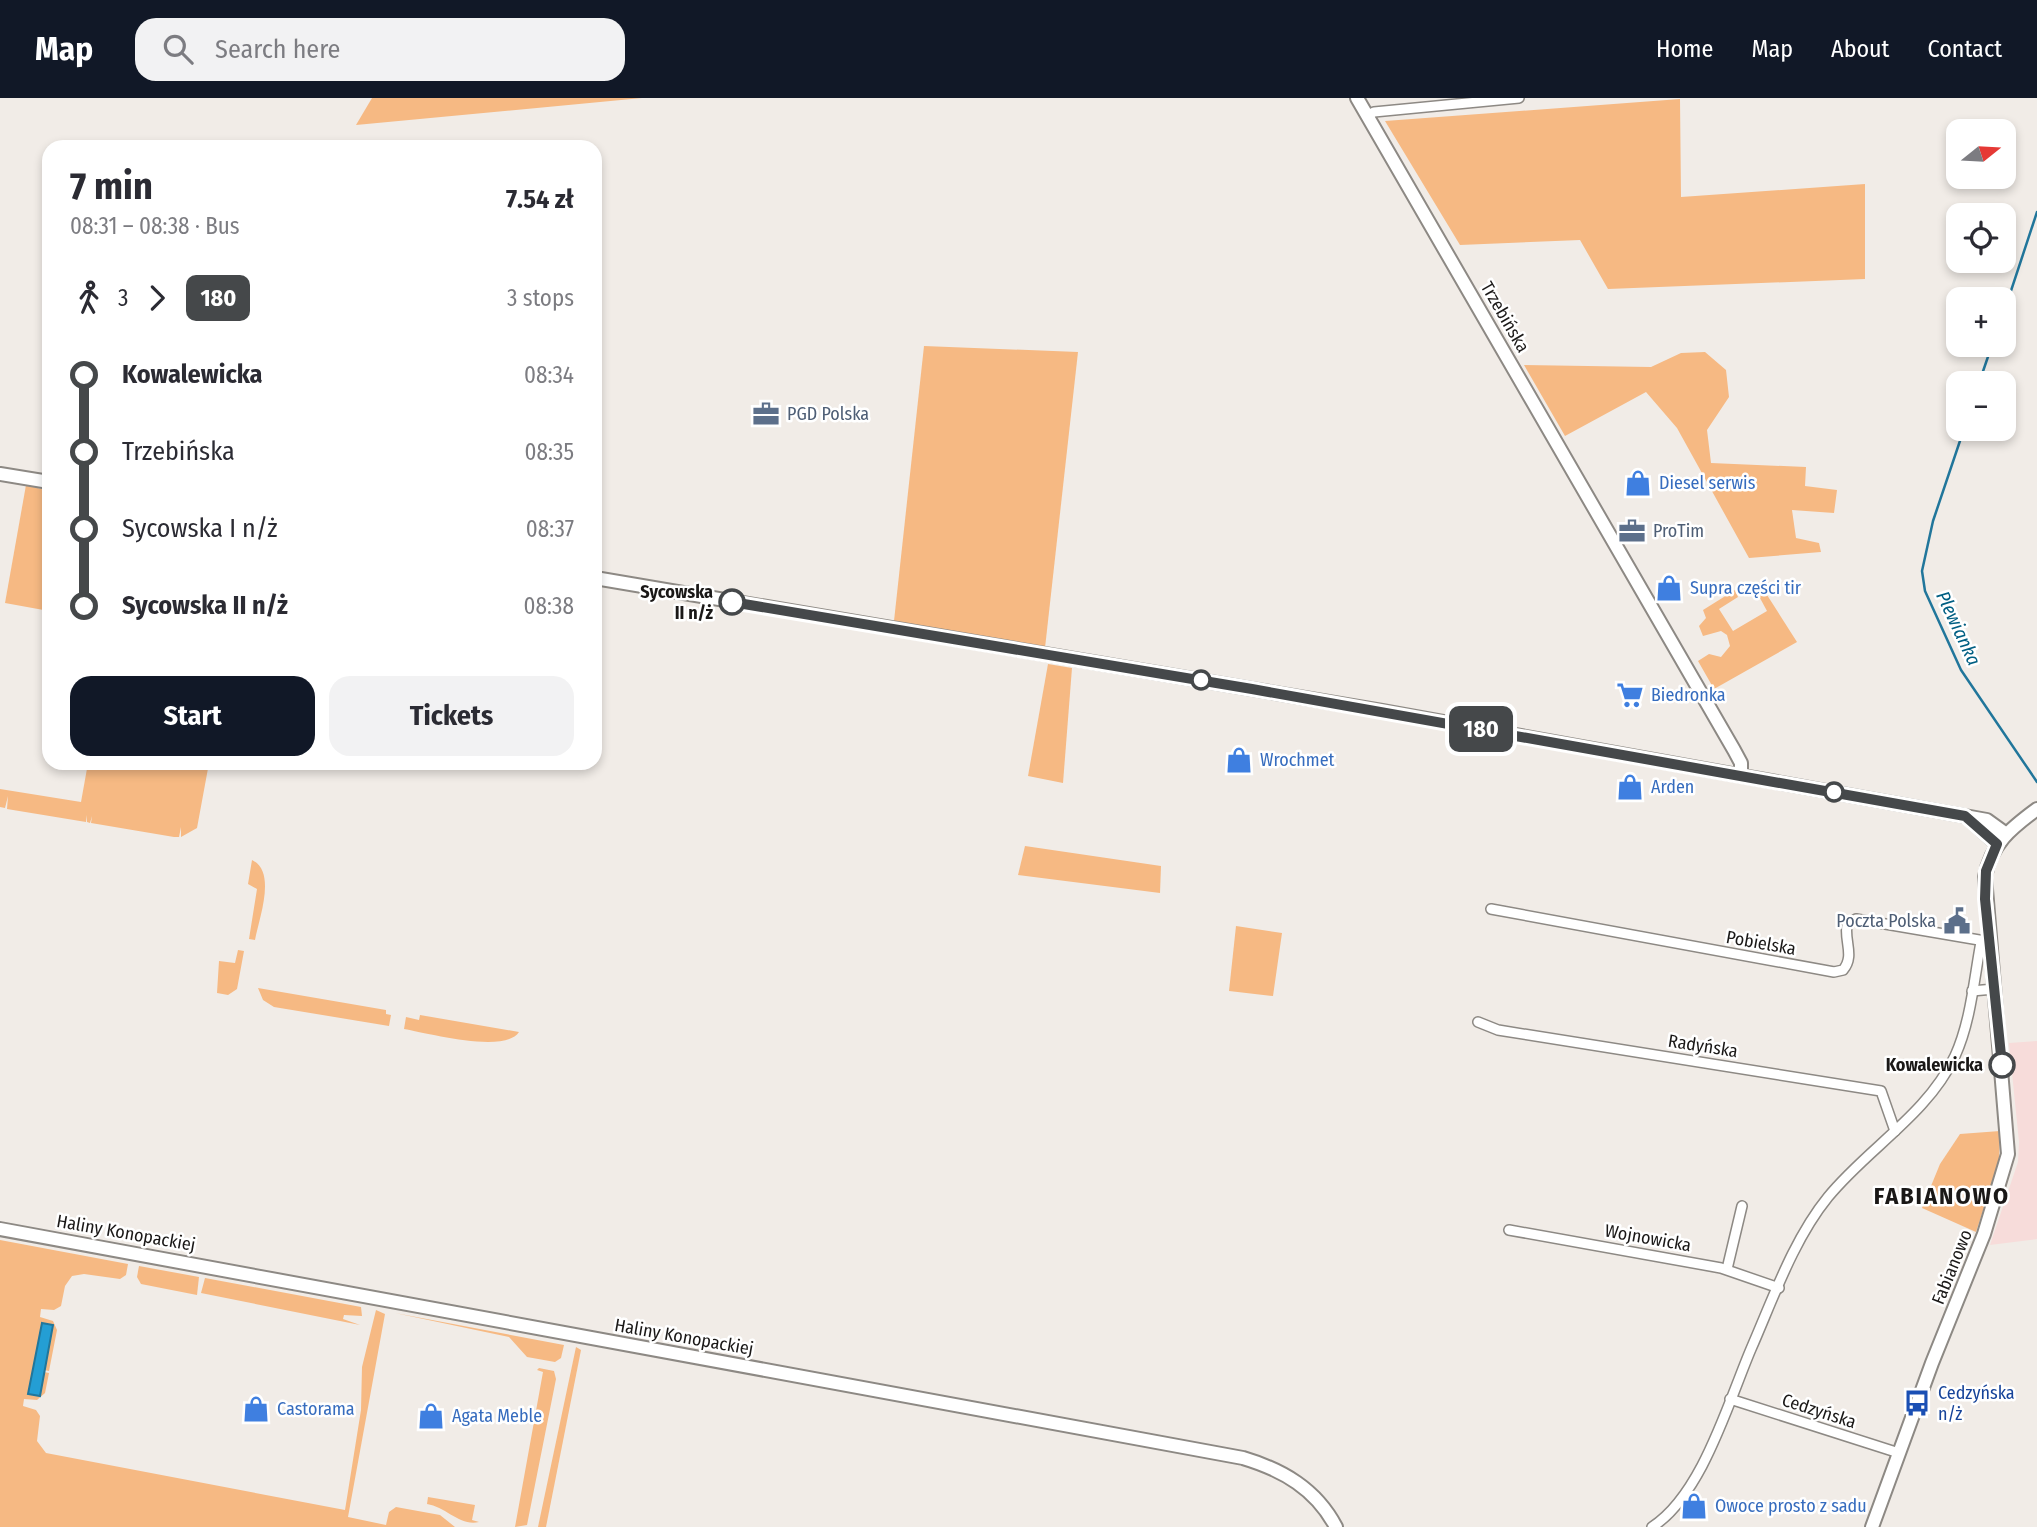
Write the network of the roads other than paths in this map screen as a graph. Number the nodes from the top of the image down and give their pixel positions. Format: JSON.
{"nodes":[{"id":1,"x":1357,"y":98,"type":"edge"},
{"id":2,"x":1519,"y":98,"type":"edge"},
{"id":3,"x":1367,"y":116,"type":"junction"},
{"id":4,"x":0,"y":474,"type":"edge"},
{"id":5,"x":42,"y":481,"type":"edge"},
{"id":6,"x":602,"y":579,"type":"edge"},
{"id":7,"x":1741,"y":775,"type":"junction"},
{"id":8,"x":2037,"y":809,"type":"edge"},
{"id":9,"x":1965,"y":816,"type":"junction"},
{"id":10,"x":2005,"y":833,"type":"junction"},
{"id":11,"x":1997,"y":844,"type":"junction"},
{"id":12,"x":1491,"y":909,"type":"dead end"},
{"id":13,"x":1985,"y":941,"type":"junction"},
{"id":14,"x":1994,"y":989,"type":"junction"},
{"id":15,"x":1972,"y":991,"type":"junction"},
{"id":16,"x":1478,"y":1022,"type":"dead end"},
{"id":17,"x":1895,"y":1131,"type":"junction"},
{"id":18,"x":1742,"y":1206,"type":"dead end"},
{"id":19,"x":0,"y":1228,"type":"edge"},
{"id":20,"x":1509,"y":1230,"type":"dead end"},
{"id":21,"x":1727,"y":1269,"type":"junction"},
{"id":22,"x":1779,"y":1288,"type":"junction"},
{"id":23,"x":1730,"y":1399,"type":"junction"},
{"id":24,"x":1899,"y":1453,"type":"junction"},
{"id":25,"x":1336,"y":1527,"type":"edge"},
{"id":26,"x":1652,"y":1527,"type":"edge"},
{"id":27,"x":1872,"y":1527,"type":"edge"}],
"edges":[{"from":1,"to":3,"type":"street","name":"Trzebińska"},
{"from":2,"to":3,"type":"street"},
{"from":3,"to":7,"type":"street","name":"Trzebińska"},
{"from":4,"to":5,"type":"street"},
{"from":6,"to":7,"type":"street"},
{"from":7,"to":9,"type":"street"},
{"from":8,"to":10,"type":"street","name":"Fabianowo"},
{"from":9,"to":10,"type":"street"},
{"from":9,"to":11,"type":"street"},
{"from":10,"to":11,"type":"street","name":"Fabianowo"},
{"from":11,"to":13,"type":"street","name":"Fabianowo"},
{"from":12,"to":13,"type":"street","name":"Pobielska"},
{"from":13,"to":14,"type":"street","name":"Fabianowo"},
{"from":13,"to":15,"type":"street"},
{"from":14,"to":15,"type":"street"},
{"from":14,"to":24,"type":"street","name":"Fabianowo"},
{"from":15,"to":17,"type":"street"},
{"from":16,"to":17,"type":"street","name":"Radyńska"},
{"from":17,"to":22,"type":"street"},
{"from":18,"to":21,"type":"street"},
{"from":19,"to":25,"type":"street","name":"Haliny Konopackiej"},
{"from":20,"to":21,"type":"street","name":"Wojnowicka"},
{"from":21,"to":22,"type":"street","name":"Wojnowicka"},
{"from":22,"to":23,"type":"street"},
{"from":23,"to":24,"type":"street","name":"Cedzyńska"},
{"from":23,"to":26,"type":"street"},
{"from":24,"to":27,"type":"street","name":"Fabianowo"}]}
